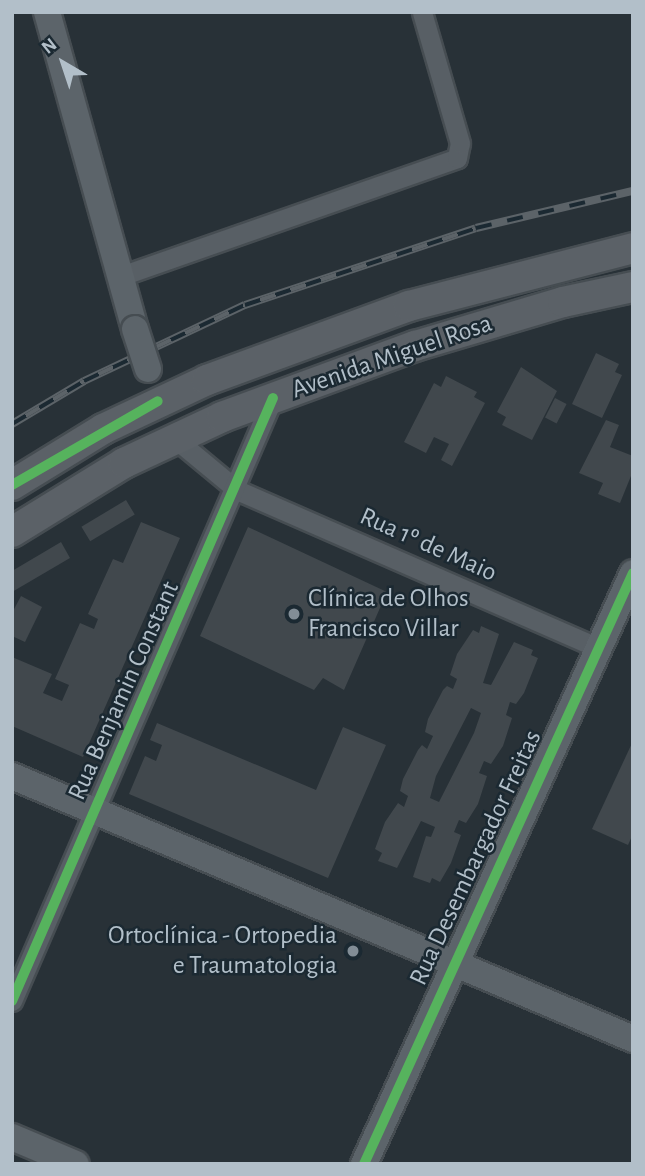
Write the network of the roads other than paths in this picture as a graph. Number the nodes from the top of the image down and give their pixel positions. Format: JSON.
{"nodes":[{"id":1,"x":47,"y":12,"type":"edge"},
{"id":2,"x":422,"y":12,"type":"edge"},
{"id":3,"x":633,"y":247,"type":"edge"},
{"id":4,"x":118,"y":277,"type":"junction"},
{"id":5,"x":633,"y":287,"type":"edge"},
{"id":6,"x":273,"y":398,"type":"junction"},
{"id":7,"x":158,"y":401,"type":"junction"},
{"id":8,"x":173,"y":437,"type":"junction"},
{"id":9,"x":12,"y":485,"type":"edge"},
{"id":10,"x":237,"y":490,"type":"junction"},
{"id":11,"x":12,"y":532,"type":"edge"},
{"id":12,"x":633,"y":573,"type":"edge"},
{"id":13,"x":599,"y":648,"type":"junction"},
{"id":14,"x":12,"y":776,"type":"edge"},
{"id":15,"x":95,"y":813,"type":"junction"},
{"id":16,"x":452,"y":961,"type":"junction"},
{"id":17,"x":12,"y":1001,"type":"edge"},
{"id":18,"x":633,"y":1039,"type":"edge"},
{"id":19,"x":12,"y":1137,"type":"edge"},
{"id":20,"x":76,"y":1164,"type":"edge"},
{"id":21,"x":364,"y":1164,"type":"edge"}],
"edges":[{"from":1,"to":4,"type":"street"},
{"from":2,"to":4,"type":"street"},
{"from":3,"to":7,"type":"main road","name":"Avenida Miguel Rosa"},
{"from":4,"to":7,"type":"street","bridge":true},
{"from":5,"to":6,"type":"main road","name":"Avenida Miguel Rosa"},
{"from":6,"to":8,"type":"main road","name":"Avenida Miguel Rosa"},
{"from":6,"to":10,"type":"street","name":"Rua Benjamin Constant"},
{"from":7,"to":8,"type":"main road"},
{"from":7,"to":9,"type":"main road","name":"Avenida Miguel Rosa"},
{"from":8,"to":10,"type":"street","name":"Rua 1º de Maio"},
{"from":8,"to":11,"type":"main road","name":"Avenida Miguel Rosa"},
{"from":10,"to":13,"type":"street","name":"Rua 1º de Maio"},
{"from":10,"to":15,"type":"street","name":"Rua Benjamin Constant"},
{"from":12,"to":13,"type":"street","name":"Rua Desembargador Freitas"},
{"from":13,"to":16,"type":"street","name":"Rua Desembargador Freitas"},
{"from":14,"to":15,"type":"street"},
{"from":15,"to":16,"type":"street"},
{"from":15,"to":17,"type":"street","name":"Rua Benjamin Constant"},
{"from":16,"to":18,"type":"street"},
{"from":16,"to":21,"type":"street","name":"Rua Desembargador Freitas"},
{"from":19,"to":20,"type":"street"}]}
